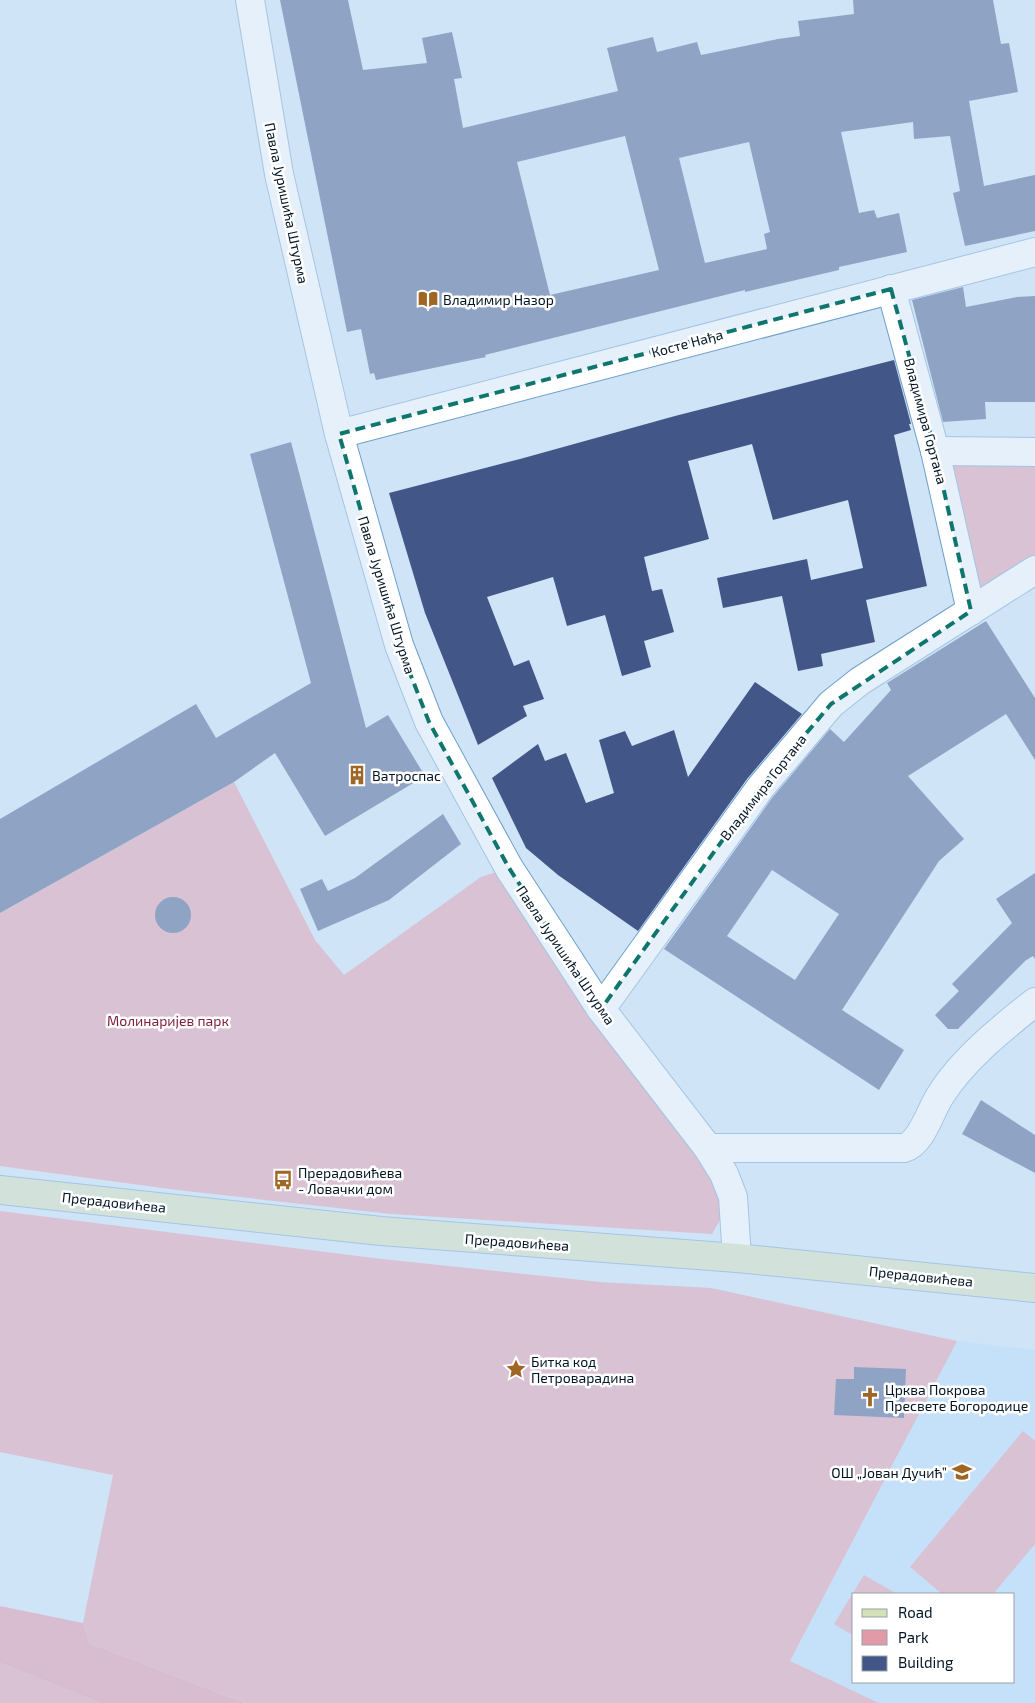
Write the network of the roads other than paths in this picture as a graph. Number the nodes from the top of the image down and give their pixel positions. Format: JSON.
{"nodes":[{"id":1,"x":250,"y":0,"type":"edge"},
{"id":2,"x":1035,"y":252,"type":"edge"},
{"id":3,"x":891,"y":289,"type":"junction"},
{"id":4,"x":339,"y":434,"type":"junction"},
{"id":5,"x":935,"y":451,"type":"junction"},
{"id":6,"x":1035,"y":452,"type":"edge"},
{"id":7,"x":1035,"y":570,"type":"edge"},
{"id":8,"x":971,"y":612,"type":"junction"},
{"id":9,"x":1035,"y":1002,"type":"edge"},
{"id":10,"x":601,"y":1009,"type":"junction"},
{"id":11,"x":708,"y":1148,"type":"junction"},
{"id":12,"x":0,"y":1190,"type":"edge"},
{"id":13,"x":737,"y":1258,"type":"junction"},
{"id":14,"x":1035,"y":1288,"type":"edge"}],
"edges":[{"from":1,"to":4,"type":"street","name":"Павла Јуришића Штурма"},
{"from":2,"to":3,"type":"street","name":"Косте Нађа"},
{"from":3,"to":4,"type":"street","name":"Косте Нађа"},
{"from":3,"to":5,"type":"street","name":"Владимира Гортана"},
{"from":4,"to":10,"type":"street","name":"Павла Јуришића Штурма"},
{"from":5,"to":6,"type":"street"},
{"from":5,"to":8,"type":"street","name":"Владимира Гортана"},
{"from":7,"to":8,"type":"street","name":"Владимира Гортана"},
{"from":8,"to":10,"type":"street","name":"Владимира Гортана"},
{"from":9,"to":11,"type":"street"},
{"from":10,"to":11,"type":"street","name":"Павла Јуришића Штурма"},
{"from":11,"to":13,"type":"street","name":"Павла Јуришића Штурма"},
{"from":12,"to":13,"type":"main road","name":"Прерадовићева"},
{"from":13,"to":14,"type":"main road","name":"Прерадовићева"}]}
